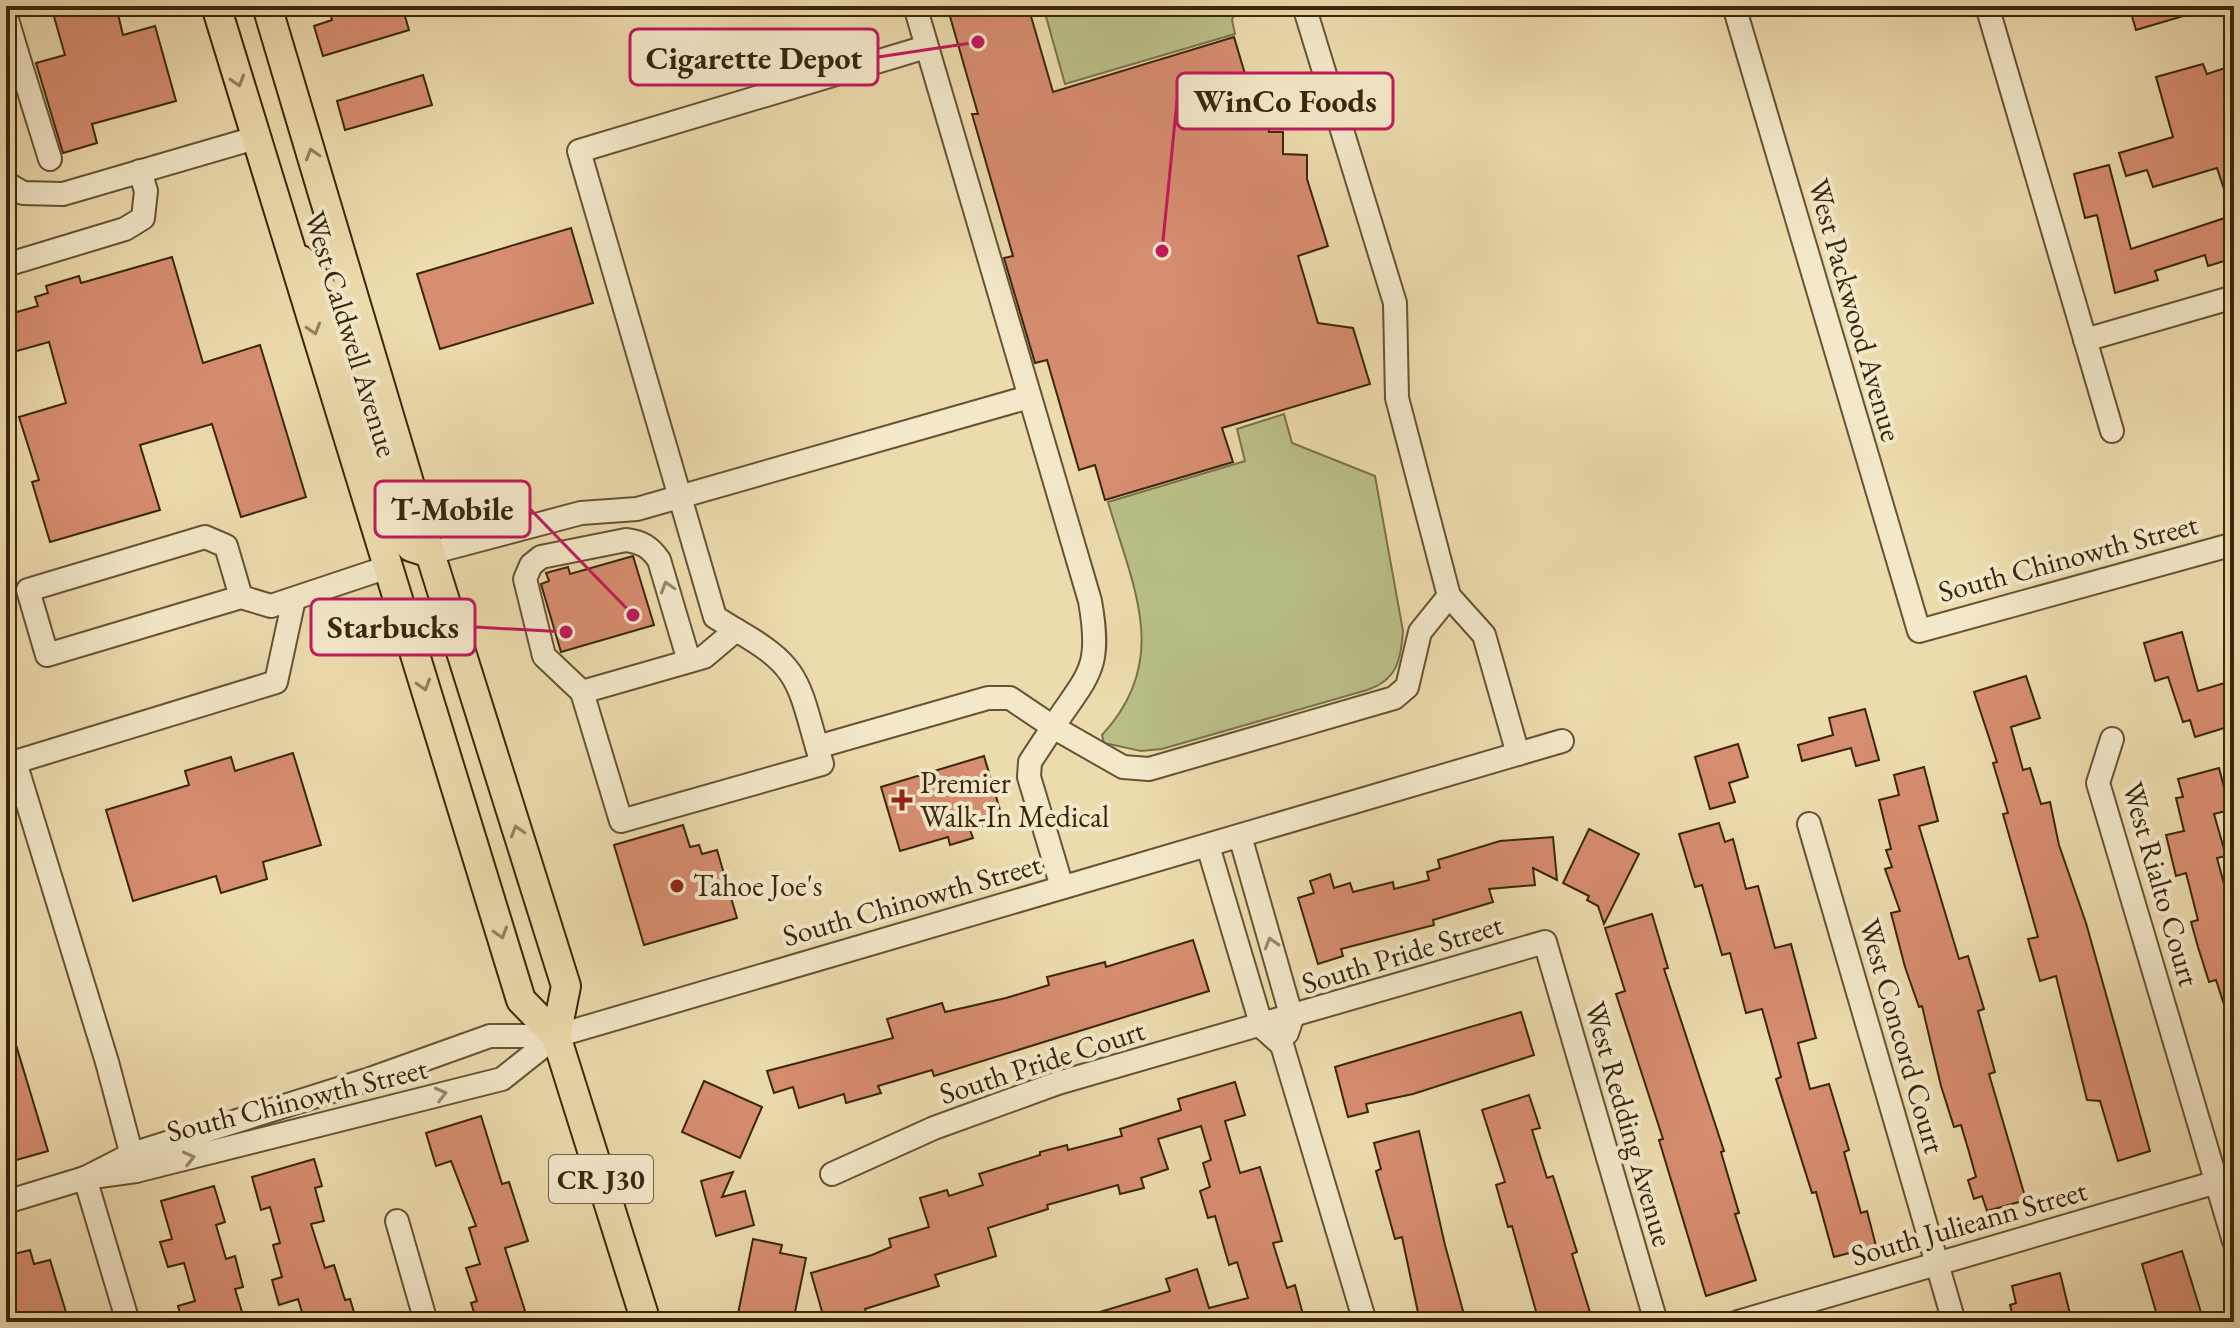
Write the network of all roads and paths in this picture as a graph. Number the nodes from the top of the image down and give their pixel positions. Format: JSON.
{"nodes":[{"id":1,"x":216,"y":6,"type":"edge"},
{"id":2,"x":267,"y":6,"type":"edge"},
{"id":3,"x":915,"y":6,"type":"edge"},
{"id":4,"x":1304,"y":6,"type":"edge"},
{"id":5,"x":1734,"y":6,"type":"edge"},
{"id":6,"x":1987,"y":6,"type":"edge"},
{"id":7,"x":6,"y":16,"type":"edge"},
{"id":8,"x":926,"y":47,"type":"junction"},
{"id":9,"x":12,"y":55,"type":"edge"},
{"id":10,"x":255,"y":138,"type":"junction"},
{"id":11,"x":50,"y":159,"type":"dead end"},
{"id":12,"x":140,"y":171,"type":"junction"},
{"id":13,"x":6,"y":183,"type":"edge"},
{"id":14,"x":287,"y":243,"type":"junction"},
{"id":15,"x":6,"y":265,"type":"edge"},
{"id":16,"x":2234,"y":297,"type":"edge"},
{"id":17,"x":2085,"y":340,"type":"junction"},
{"id":18,"x":1029,"y":397,"type":"junction"},
{"id":19,"x":2112,"y":431,"type":"dead end"},
{"id":20,"x":681,"y":497,"type":"junction"},
{"id":21,"x":2234,"y":544,"type":"edge"},
{"id":22,"x":430,"y":553,"type":"junction"},
{"id":23,"x":388,"y":567,"type":"junction"},
{"id":24,"x":1449,"y":596,"type":"junction"},
{"id":25,"x":241,"y":597,"type":"junction"},
{"id":26,"x":294,"y":599,"type":"junction"},
{"id":27,"x":736,"y":630,"type":"junction"},
{"id":28,"x":1919,"y":631,"type":"joint"},
{"id":29,"x":689,"y":661,"type":"junction"},
{"id":30,"x":582,"y":692,"type":"junction"},
{"id":31,"x":1053,"y":727,"type":"junction"},
{"id":32,"x":2112,"y":739,"type":"dead end"},
{"id":33,"x":1562,"y":741,"type":"dead end"},
{"id":34,"x":817,"y":747,"type":"junction"},
{"id":35,"x":1518,"y":754,"type":"junction"},
{"id":36,"x":1809,"y":824,"type":"dead end"},
{"id":37,"x":1240,"y":836,"type":"junction"},
{"id":38,"x":1208,"y":846,"type":"junction"},
{"id":39,"x":1062,"y":887,"type":"junction"},
{"id":40,"x":1545,"y":942,"type":"joint"},
{"id":41,"x":1276,"y":1022,"type":"junction"},
{"id":42,"x":556,"y":1036,"type":"junction"},
{"id":43,"x":134,"y":1163,"type":"junction"},
{"id":44,"x":832,"y":1174,"type":"dead end"},
{"id":45,"x":85,"y":1178,"type":"junction"},
{"id":46,"x":2217,"y":1182,"type":"junction"},
{"id":47,"x":6,"y":1202,"type":"edge"},
{"id":48,"x":397,"y":1221,"type":"dead end"},
{"id":49,"x":2234,"y":1241,"type":"edge"},
{"id":50,"x":1937,"y":1264,"type":"junction"},
{"id":51,"x":128,"y":1322,"type":"edge"},
{"id":52,"x":426,"y":1322,"type":"edge"},
{"id":53,"x":646,"y":1322,"type":"edge"},
{"id":54,"x":1365,"y":1322,"type":"edge"},
{"id":55,"x":1656,"y":1322,"type":"edge"},
{"id":56,"x":1738,"y":1322,"type":"edge"},
{"id":57,"x":1954,"y":1322,"type":"edge"}],
"edges":[{"from":1,"to":10,"type":"main road","name":"West Caldwell Avenue","number":"CR J30","one_way":true},
{"from":22,"to":2,"type":"main road","name":"West Caldwell Avenue","number":"CR J30","one_way":true},
{"from":3,"to":8,"type":"street"},
{"from":4,"to":24,"type":"street"},
{"from":5,"to":28,"type":"street","name":"West Packwood Avenue"},
{"from":6,"to":17,"type":"street"},
{"from":7,"to":9,"type":"street"},
{"from":8,"to":18,"type":"street"},
{"from":8,"to":20,"type":"street"},
{"from":9,"to":11,"type":"street"},
{"from":10,"to":12,"type":"street"},
{"from":10,"to":14,"type":"main road","name":"West Caldwell Avenue","number":"CR J30"},
{"from":12,"to":13,"type":"street"},
{"from":12,"to":15,"type":"street"},
{"from":14,"to":22,"type":"main road"},
{"from":14,"to":23,"type":"main road","name":"West Caldwell Avenue","number":"CR J30","one_way":true},
{"from":16,"to":17,"type":"street"},
{"from":17,"to":19,"type":"street"},
{"from":18,"to":20,"type":"street"},
{"from":18,"to":31,"type":"street"},
{"from":20,"to":22,"type":"street"},
{"from":20,"to":27,"type":"street"},
{"from":21,"to":28,"type":"street","name":"South Chinowth Street"},
{"from":42,"to":22,"type":"main road","name":"West Caldwell Avenue","number":"CR J30","one_way":true},
{"from":23,"to":26,"type":"street"},
{"from":23,"to":42,"type":"main road","name":"West Caldwell Avenue","number":"CR J30","one_way":true},
{"from":24,"to":31,"type":"street"},
{"from":24,"to":35,"type":"street"},
{"from":25,"to":25,"type":"street"},
{"from":25,"to":26,"type":"street"},
{"from":26,"to":43,"type":"street"},
{"from":27,"to":29,"type":"street"},
{"from":27,"to":34,"type":"street"},
{"from":29,"to":30,"type":"street"},
{"from":29,"to":30,"type":"street","one_way":true},
{"from":30,"to":34,"type":"street"},
{"from":31,"to":34,"type":"street"},
{"from":31,"to":39,"type":"street"},
{"from":32,"to":46,"type":"street","name":"West Rialto Court"},
{"from":33,"to":35,"type":"street","name":"South Chinowth Street"},
{"from":35,"to":37,"type":"street","name":"South Chinowth Street"},
{"from":36,"to":50,"type":"street","name":"West Concord Court"},
{"from":37,"to":38,"type":"street","name":"South Chinowth Street"},
{"from":41,"to":37,"type":"street","one_way":true},
{"from":38,"to":39,"type":"street","name":"South Chinowth Street"},
{"from":38,"to":41,"type":"street"},
{"from":39,"to":42,"type":"street","name":"South Chinowth Street"},
{"from":40,"to":41,"type":"street","name":"South Pride Street"},
{"from":40,"to":55,"type":"street","name":"West Redding Avenue"},
{"from":41,"to":44,"type":"street","name":"South Pride Court"},
{"from":41,"to":54,"type":"street"},
{"from":42,"to":43,"type":"street","name":"South Chinowth Street"},
{"from":43,"to":42,"type":"street","name":"South Chinowth Street","one_way":true},
{"from":42,"to":53,"type":"main road","name":"West Caldwell Avenue","number":"CR J30"},
{"from":43,"to":45,"type":"street","name":"South Chinowth Street"},
{"from":45,"to":47,"type":"street","name":"South Chinowth Street"},
{"from":45,"to":51,"type":"street"},
{"from":46,"to":49,"type":"street","name":"West Rialto Court"},
{"from":46,"to":50,"type":"street","name":"South Julieann Street"},
{"from":48,"to":52,"type":"street"},
{"from":50,"to":56,"type":"street","name":"South Julieann Street"},
{"from":50,"to":57,"type":"street","name":"West Concord Court"}]}
